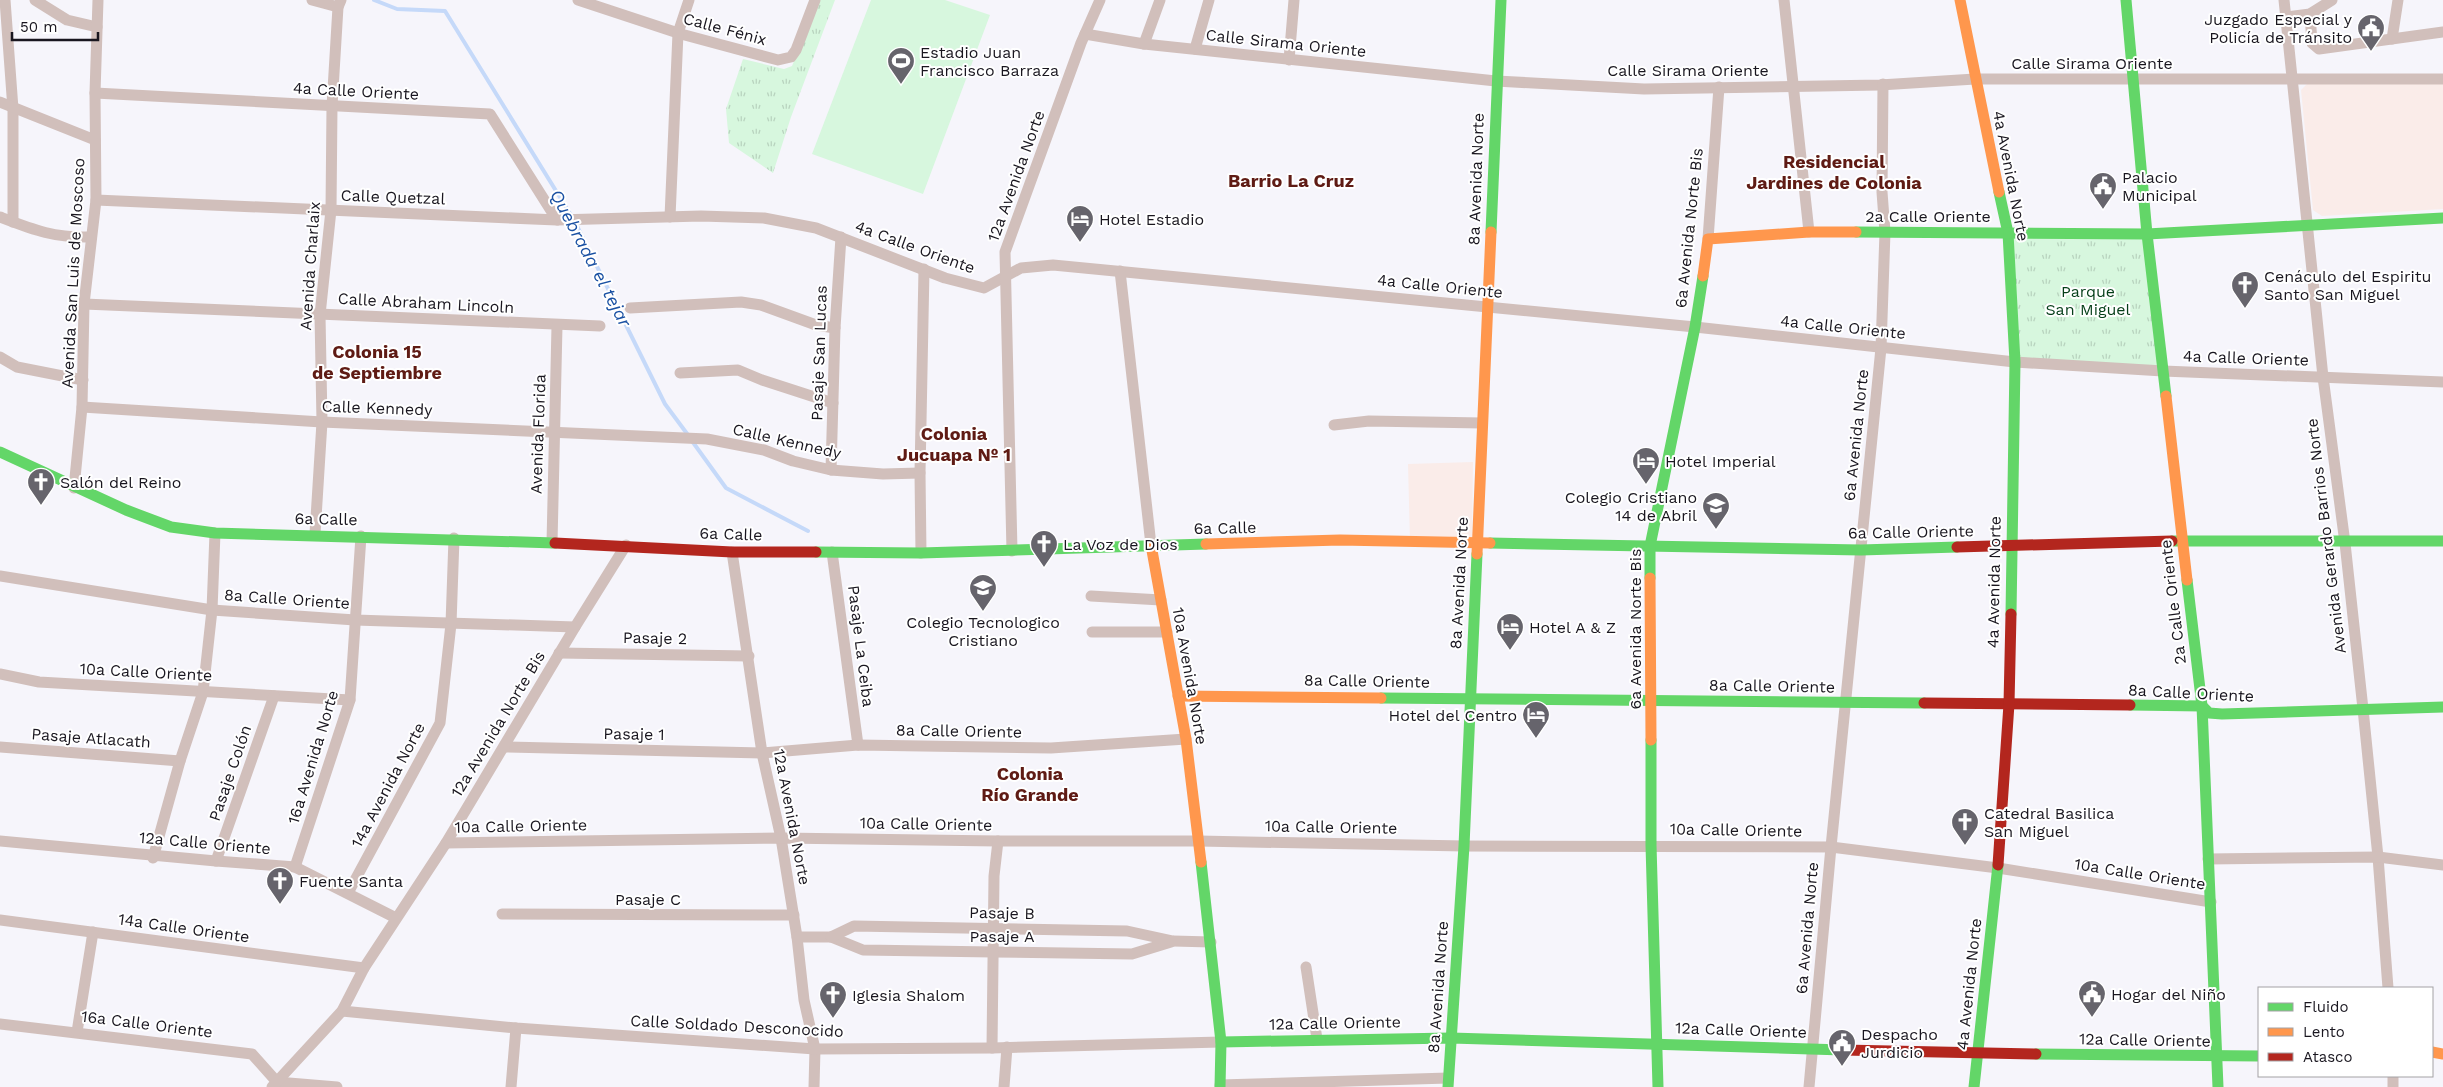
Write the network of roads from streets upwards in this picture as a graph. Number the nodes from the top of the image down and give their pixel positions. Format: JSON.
{"nodes":[{"id":1,"x":5,"y":0,"type":"edge"},
{"id":2,"x":35,"y":0,"type":"edge"},
{"id":3,"x":98,"y":0,"type":"edge"},
{"id":4,"x":312,"y":0,"type":"edge"},
{"id":5,"x":578,"y":0,"type":"edge"},
{"id":6,"x":689,"y":0,"type":"edge"},
{"id":7,"x":815,"y":0,"type":"edge"},
{"id":8,"x":1100,"y":0,"type":"edge"},
{"id":9,"x":1160,"y":0,"type":"edge"},
{"id":10,"x":1208,"y":0,"type":"edge"},
{"id":11,"x":1294,"y":0,"type":"edge"},
{"id":12,"x":1501,"y":0,"type":"edge"},
{"id":13,"x":1784,"y":0,"type":"edge"},
{"id":14,"x":1960,"y":0,"type":"edge"},
{"id":15,"x":2126,"y":0,"type":"edge"},
{"id":16,"x":2284,"y":0,"type":"edge"},
{"id":17,"x":2332,"y":0,"type":"edge"},
{"id":18,"x":2398,"y":0,"type":"edge"},
{"id":19,"x":340,"y":4,"type":"edge"},
{"id":20,"x":2310,"y":14,"type":"junction"},
{"id":21,"x":2286,"y":17,"type":"junction"},
{"id":22,"x":97,"y":27,"type":"junction"},
{"id":23,"x":2443,"y":32,"type":"edge"},
{"id":24,"x":678,"y":33,"type":"junction"},
{"id":25,"x":1085,"y":34,"type":"junction"},
{"id":26,"x":2392,"y":39,"type":"junction"},
{"id":27,"x":1144,"y":44,"type":"junction"},
{"id":28,"x":1195,"y":49,"type":"junction"},
{"id":29,"x":1289,"y":60,"type":"junction"},
{"id":30,"x":1975,"y":79,"type":"junction"},
{"id":31,"x":2443,"y":79,"type":"edge"},
{"id":32,"x":2135,"y":80,"type":"junction"},
{"id":33,"x":2292,"y":80,"type":"junction"},
{"id":34,"x":1496,"y":81,"type":"junction"},
{"id":35,"x":1884,"y":84,"type":"junction"},
{"id":36,"x":1793,"y":86,"type":"junction"},
{"id":37,"x":1719,"y":87,"type":"junction"},
{"id":38,"x":95,"y":93,"type":"junction"},
{"id":39,"x":0,"y":102,"type":"edge"},
{"id":40,"x":332,"y":106,"type":"junction"},
{"id":41,"x":13,"y":109,"type":"junction"},
{"id":42,"x":96,"y":140,"type":"junction"},
{"id":43,"x":96,"y":200,"type":"junction"},
{"id":44,"x":331,"y":210,"type":"junction"},
{"id":45,"x":0,"y":217,"type":"edge"},
{"id":46,"x":670,"y":217,"type":"junction"},
{"id":47,"x":2443,"y":218,"type":"edge"},
{"id":48,"x":557,"y":220,"type":"junction"},
{"id":49,"x":574,"y":220,"type":"joint"},
{"id":50,"x":14,"y":222,"type":"junction"},
{"id":51,"x":2307,"y":224,"type":"junction"},
{"id":52,"x":1809,"y":232,"type":"junction"},
{"id":53,"x":1884,"y":232,"type":"junction"},
{"id":54,"x":2008,"y":233,"type":"junction"},
{"id":55,"x":2147,"y":234,"type":"junction"},
{"id":56,"x":91,"y":236,"type":"junction"},
{"id":57,"x":840,"y":237,"type":"junction"},
{"id":58,"x":1708,"y":239,"type":"junction"},
{"id":59,"x":924,"y":268,"type":"junction"},
{"id":60,"x":1120,"y":271,"type":"junction"},
{"id":61,"x":1006,"y":276,"type":"junction"},
{"id":62,"x":84,"y":304,"type":"junction"},
{"id":63,"x":1487,"y":307,"type":"junction"},
{"id":64,"x":630,"y":308,"type":"dead end"},
{"id":65,"x":320,"y":315,"type":"junction"},
{"id":66,"x":557,"y":326,"type":"junction"},
{"id":67,"x":600,"y":326,"type":"dead end"},
{"id":68,"x":1695,"y":326,"type":"junction"},
{"id":69,"x":835,"y":328,"type":"junction"},
{"id":70,"x":1881,"y":348,"type":"junction"},
{"id":71,"x":0,"y":357,"type":"edge"},
{"id":72,"x":2015,"y":362,"type":"junction"},
{"id":73,"x":2163,"y":371,"type":"junction"},
{"id":74,"x":680,"y":373,"type":"dead end"},
{"id":75,"x":2323,"y":377,"type":"junction"},
{"id":76,"x":83,"y":380,"type":"junction"},
{"id":77,"x":2443,"y":382,"type":"edge"},
{"id":78,"x":833,"y":403,"type":"junction"},
{"id":79,"x":82,"y":407,"type":"junction"},
{"id":80,"x":322,"y":422,"type":"junction"},
{"id":81,"x":1482,"y":423,"type":"junction"},
{"id":82,"x":1334,"y":425,"type":"dead end"},
{"id":83,"x":553,"y":431,"type":"junction"},
{"id":84,"x":0,"y":452,"type":"edge"},
{"id":85,"x":832,"y":470,"type":"junction"},
{"id":86,"x":920,"y":473,"type":"junction"},
{"id":87,"x":74,"y":488,"type":"junction"},
{"id":88,"x":216,"y":533,"type":"junction"},
{"id":89,"x":315,"y":534,"type":"junction"},
{"id":90,"x":361,"y":536,"type":"junction"},
{"id":91,"x":454,"y":538,"type":"junction"},
{"id":92,"x":2182,"y":541,"type":"junction"},
{"id":93,"x":2345,"y":542,"type":"junction"},
{"id":94,"x":2443,"y":542,"type":"edge"},
{"id":95,"x":552,"y":543,"type":"junction"},
{"id":96,"x":1477,"y":544,"type":"junction"},
{"id":97,"x":626,"y":545,"type":"junction"},
{"id":98,"x":1151,"y":545,"type":"junction"},
{"id":99,"x":1650,"y":546,"type":"junction"},
{"id":100,"x":2011,"y":547,"type":"junction"},
{"id":101,"x":1862,"y":550,"type":"junction"},
{"id":102,"x":1012,"y":551,"type":"junction"},
{"id":103,"x":732,"y":552,"type":"junction"},
{"id":104,"x":832,"y":552,"type":"junction"},
{"id":105,"x":921,"y":553,"type":"junction"},
{"id":106,"x":0,"y":576,"type":"edge"},
{"id":107,"x":1091,"y":596,"type":"dead end"},
{"id":108,"x":1161,"y":600,"type":"junction"},
{"id":109,"x":212,"y":610,"type":"junction"},
{"id":110,"x":355,"y":620,"type":"junction"},
{"id":111,"x":451,"y":624,"type":"junction"},
{"id":112,"x":575,"y":627,"type":"junction"},
{"id":113,"x":1092,"y":632,"type":"dead end"},
{"id":114,"x":1167,"y":632,"type":"junction"},
{"id":115,"x":560,"y":654,"type":"junction"},
{"id":116,"x":749,"y":656,"type":"junction"},
{"id":117,"x":0,"y":674,"type":"edge"},
{"id":118,"x":203,"y":692,"type":"junction"},
{"id":119,"x":274,"y":696,"type":"junction"},
{"id":120,"x":1178,"y":696,"type":"junction"},
{"id":121,"x":1469,"y":698,"type":"junction"},
{"id":122,"x":350,"y":700,"type":"junction"},
{"id":123,"x":1652,"y":700,"type":"junction"},
{"id":124,"x":1846,"y":703,"type":"junction"},
{"id":125,"x":2009,"y":704,"type":"junction"},
{"id":126,"x":2202,"y":706,"type":"junction"},
{"id":127,"x":2443,"y":707,"type":"edge"},
{"id":128,"x":2363,"y":709,"type":"junction"},
{"id":129,"x":1186,"y":739,"type":"junction"},
{"id":130,"x":858,"y":745,"type":"junction"},
{"id":131,"x":0,"y":747,"type":"edge"},
{"id":132,"x":505,"y":747,"type":"junction"},
{"id":133,"x":762,"y":753,"type":"junction"},
{"id":134,"x":180,"y":761,"type":"junction"},
{"id":135,"x":781,"y":838,"type":"junction"},
{"id":136,"x":0,"y":841,"type":"edge"},
{"id":137,"x":998,"y":841,"type":"junction"},
{"id":138,"x":1199,"y":841,"type":"junction"},
{"id":139,"x":446,"y":843,"type":"junction"},
{"id":140,"x":1650,"y":845,"type":"junction"},
{"id":141,"x":1464,"y":846,"type":"junction"},
{"id":142,"x":1830,"y":847,"type":"junction"},
{"id":143,"x":153,"y":856,"type":"junction"},
{"id":144,"x":2378,"y":857,"type":"junction"},
{"id":145,"x":2208,"y":859,"type":"junction"},
{"id":146,"x":216,"y":862,"type":"junction"},
{"id":147,"x":2443,"y":865,"type":"edge"},
{"id":148,"x":295,"y":867,"type":"junction"},
{"id":149,"x":1998,"y":868,"type":"junction"},
{"id":150,"x":348,"y":893,"type":"junction"},
{"id":151,"x":2211,"y":902,"type":"junction"},
{"id":152,"x":502,"y":914,"type":"dead end"},
{"id":153,"x":794,"y":915,"type":"junction"},
{"id":154,"x":396,"y":918,"type":"junction"},
{"id":155,"x":0,"y":920,"type":"edge"},
{"id":156,"x":994,"y":929,"type":"junction"},
{"id":157,"x":93,"y":932,"type":"junction"},
{"id":158,"x":797,"y":937,"type":"junction"},
{"id":159,"x":831,"y":937,"type":"junction"},
{"id":160,"x":1173,"y":941,"type":"junction"},
{"id":161,"x":1211,"y":942,"type":"junction"},
{"id":162,"x":993,"y":952,"type":"junction"},
{"id":163,"x":1306,"y":967,"type":"dead end"},
{"id":164,"x":364,"y":968,"type":"junction"},
{"id":165,"x":2388,"y":987,"type":"edge"},
{"id":166,"x":342,"y":1012,"type":"junction"},
{"id":167,"x":0,"y":1024,"type":"edge"},
{"id":168,"x":516,"y":1028,"type":"junction"},
{"id":169,"x":77,"y":1032,"type":"junction"},
{"id":170,"x":1452,"y":1038,"type":"junction"},
{"id":171,"x":1316,"y":1039,"type":"junction"},
{"id":172,"x":1222,"y":1042,"type":"junction"},
{"id":173,"x":1656,"y":1044,"type":"junction"},
{"id":174,"x":1007,"y":1047,"type":"junction"},
{"id":175,"x":992,"y":1048,"type":"junction"},
{"id":176,"x":815,"y":1049,"type":"junction"},
{"id":177,"x":1813,"y":1049,"type":"junction"},
{"id":178,"x":1978,"y":1054,"type":"junction"},
{"id":179,"x":2258,"y":1056,"type":"edge"},
{"id":180,"x":2216,"y":1057,"type":"junction"},
{"id":181,"x":1448,"y":1082,"type":"edge"},
{"id":182,"x":274,"y":1084,"type":"edge"},
{"id":183,"x":1220,"y":1086,"type":"edge"},
{"id":184,"x":337,"y":1087,"type":"edge"},
{"id":185,"x":511,"y":1087,"type":"edge"},
{"id":186,"x":814,"y":1087,"type":"edge"},
{"id":187,"x":1004,"y":1087,"type":"edge"},
{"id":188,"x":1658,"y":1087,"type":"edge"},
{"id":189,"x":1809,"y":1087,"type":"edge"},
{"id":190,"x":1974,"y":1087,"type":"edge"},
{"id":191,"x":2218,"y":1087,"type":"edge"}],
"edges":[{"from":1,"to":41,"type":"street"},
{"from":2,"to":22,"type":"street"},
{"from":3,"to":22,"type":"street","name":"Avenida San Luis de Moscoso"},
{"from":4,"to":19,"type":"street"},
{"from":5,"to":24,"type":"street","name":"Calle Fénix"},
{"from":6,"to":24,"type":"street"},
{"from":7,"to":24,"type":"street","name":"Calle Fénix"},
{"from":8,"to":25,"type":"street","name":"12a Avenida Norte"},
{"from":9,"to":27,"type":"street"},
{"from":10,"to":28,"type":"street"},
{"from":11,"to":29,"type":"street"},
{"from":12,"to":34,"type":"street","name":"8a Avenida Norte"},
{"from":13,"to":36,"type":"street"},
{"from":14,"to":30,"type":"street","name":"4a Avenida Norte"},
{"from":15,"to":32,"type":"street","name":"2a Calle Oriente"},
{"from":16,"to":21,"type":"street","name":"Avenida Gerardo Barrios Norte"},
{"from":17,"to":20,"type":"street"},
{"from":18,"to":26,"type":"street"},
{"from":19,"to":40,"type":"street","name":"Avenida Charlaix"},
{"from":20,"to":21,"type":"street"},
{"from":20,"to":26,"type":"street"},
{"from":21,"to":33,"type":"street","name":"Avenida Gerardo Barrios Norte"},
{"from":22,"to":38,"type":"street","name":"Avenida San Luis de Moscoso"},
{"from":23,"to":26,"type":"street"},
{"from":24,"to":46,"type":"street"},
{"from":25,"to":27,"type":"street","name":"Calle Sirama Oriente"},
{"from":25,"to":61,"type":"street","name":"12a Avenida Norte"},
{"from":27,"to":28,"type":"street","name":"Calle Sirama Oriente"},
{"from":28,"to":29,"type":"street","name":"Calle Sirama Oriente"},
{"from":29,"to":34,"type":"street","name":"Calle Sirama Oriente"},
{"from":30,"to":32,"type":"street","name":"Calle Sirama Oriente"},
{"from":30,"to":35,"type":"street","name":"Calle Sirama Oriente"},
{"from":30,"to":54,"type":"street","name":"4a Avenida Norte"},
{"from":31,"to":33,"type":"street","name":"Calle Sirama Oriente"},
{"from":32,"to":33,"type":"street","name":"Calle Sirama Oriente"},
{"from":32,"to":55,"type":"street","name":"2a Calle Oriente"},
{"from":33,"to":51,"type":"street","name":"Avenida Gerardo Barrios Norte"},
{"from":34,"to":37,"type":"street","name":"Calle Sirama Oriente"},
{"from":34,"to":63,"type":"street","name":"8a Avenida Norte"},
{"from":35,"to":36,"type":"street","name":"Calle Sirama Oriente"},
{"from":35,"to":53,"type":"street","name":"6a Avenida Norte"},
{"from":36,"to":37,"type":"street","name":"Calle Sirama Oriente"},
{"from":36,"to":52,"type":"street"},
{"from":37,"to":58,"type":"street","name":"6a Avenida Norte Bis"},
{"from":38,"to":40,"type":"street","name":"4a Calle Oriente"},
{"from":38,"to":42,"type":"street","name":"Avenida San Luis de Moscoso"},
{"from":39,"to":41,"type":"street"},
{"from":40,"to":44,"type":"street","name":"Avenida Charlaix"},
{"from":40,"to":48,"type":"street","name":"4a Calle Oriente"},
{"from":41,"to":42,"type":"street"},
{"from":41,"to":50,"type":"street"},
{"from":42,"to":43,"type":"street","name":"Avenida San Luis de Moscoso"},
{"from":43,"to":44,"type":"street","name":"Calle Quetzal"},
{"from":43,"to":56,"type":"street","name":"Avenida San Luis de Moscoso"},
{"from":44,"to":48,"type":"street","name":"Calle Quetzal"},
{"from":44,"to":65,"type":"street","name":"Avenida Charlaix"},
{"from":45,"to":50,"type":"street"},
{"from":46,"to":49,"type":"street","name":"4a Calle Oriente"},
{"from":46,"to":57,"type":"street","name":"4a Calle Oriente"},
{"from":47,"to":51,"type":"street","name":"2a Calle Oriente"},
{"from":48,"to":49,"type":"street","name":"Calle Quetzal"},
{"from":50,"to":56,"type":"street"},
{"from":51,"to":55,"type":"street","name":"2a Calle Oriente"},
{"from":51,"to":75,"type":"street","name":"Avenida Gerardo Barrios Norte"},
{"from":52,"to":53,"type":"street","name":"2a Calle Oriente"},
{"from":52,"to":58,"type":"street","name":"2a Calle Oriente"},
{"from":53,"to":54,"type":"street","name":"2a Calle Oriente"},
{"from":53,"to":70,"type":"street","name":"6a Avenida Norte"},
{"from":54,"to":55,"type":"street","name":"2a Calle Oriente"},
{"from":54,"to":72,"type":"street","name":"4a Avenida Norte"},
{"from":55,"to":73,"type":"street","name":"2a Calle Oriente"},
{"from":56,"to":62,"type":"street","name":"Avenida San Luis de Moscoso"},
{"from":57,"to":59,"type":"street","name":"4a Calle Oriente"},
{"from":57,"to":69,"type":"street","name":"Pasaje San Lucas"},
{"from":58,"to":68,"type":"street","name":"6a Avenida Norte Bis"},
{"from":59,"to":61,"type":"street","name":"4a Calle Oriente"},
{"from":59,"to":86,"type":"street"},
{"from":60,"to":61,"type":"street","name":"4a Calle Oriente"},
{"from":60,"to":63,"type":"street","name":"4a Calle Oriente"},
{"from":60,"to":98,"type":"street","name":"10a Avenida Norte"},
{"from":61,"to":102,"type":"street","name":"12a Avenida Norte"},
{"from":62,"to":65,"type":"street","name":"Calle Abraham Lincoln"},
{"from":62,"to":76,"type":"street","name":"Avenida San Luis de Moscoso"},
{"from":63,"to":68,"type":"street","name":"4a Calle Oriente"},
{"from":63,"to":81,"type":"street","name":"8a Avenida Norte"},
{"from":64,"to":69,"type":"street"},
{"from":65,"to":66,"type":"street","name":"Calle Abraham Lincoln"},
{"from":65,"to":80,"type":"street","name":"Avenida Charlaix"},
{"from":66,"to":67,"type":"street","name":"Calle Abraham Lincoln"},
{"from":66,"to":83,"type":"street","name":"Avenida Florida"},
{"from":68,"to":70,"type":"street","name":"4a Calle Oriente"},
{"from":68,"to":99,"type":"street","name":"6a Avenida Norte Bis"},
{"from":69,"to":78,"type":"street","name":"Pasaje San Lucas"},
{"from":70,"to":72,"type":"street","name":"4a Calle Oriente"},
{"from":70,"to":101,"type":"street","name":"6a Avenida Norte"},
{"from":71,"to":76,"type":"street"},
{"from":72,"to":73,"type":"street","name":"4a Calle Oriente"},
{"from":72,"to":100,"type":"street","name":"4a Avenida Norte"},
{"from":73,"to":75,"type":"street","name":"4a Calle Oriente"},
{"from":73,"to":92,"type":"street","name":"2a Calle Oriente"},
{"from":74,"to":78,"type":"street"},
{"from":75,"to":77,"type":"street","name":"4a Calle Oriente"},
{"from":75,"to":93,"type":"street","name":"Avenida Gerardo Barrios Norte"},
{"from":76,"to":79,"type":"street","name":"Avenida San Luis de Moscoso"},
{"from":78,"to":85,"type":"street","name":"Pasaje San Lucas"},
{"from":79,"to":80,"type":"street","name":"Calle Kennedy"},
{"from":79,"to":87,"type":"street","name":"Avenida San Luis de Moscoso"},
{"from":80,"to":83,"type":"street","name":"Calle Kennedy"},
{"from":80,"to":89,"type":"street","name":"Avenida Charlaix"},
{"from":81,"to":82,"type":"street"},
{"from":81,"to":96,"type":"street","name":"8a Avenida Norte"},
{"from":83,"to":85,"type":"street","name":"Calle Kennedy"},
{"from":83,"to":95,"type":"street","name":"Avenida Florida"},
{"from":84,"to":87,"type":"street","name":"6a Calle"},
{"from":85,"to":86,"type":"street","name":"Calle Kennedy"},
{"from":86,"to":105,"type":"street"},
{"from":87,"to":88,"type":"street","name":"6a Calle"},
{"from":88,"to":89,"type":"street","name":"6a Calle"},
{"from":88,"to":109,"type":"street"},
{"from":89,"to":90,"type":"street","name":"6a Calle"},
{"from":90,"to":91,"type":"street","name":"6a Calle"},
{"from":90,"to":110,"type":"street","name":"16a Avenida Norte"},
{"from":91,"to":95,"type":"street","name":"6a Calle"},
{"from":91,"to":111,"type":"street","name":"14a Avenida Norte"},
{"from":92,"to":93,"type":"street","name":"6a Calle Oriente"},
{"from":92,"to":100,"type":"street","name":"6a Calle Oriente"},
{"from":92,"to":126,"type":"street","name":"2a Calle Oriente"},
{"from":93,"to":94,"type":"street","name":"6a Calle Oriente"},
{"from":93,"to":128,"type":"street","name":"Avenida Gerardo Barrios Norte"},
{"from":95,"to":97,"type":"street","name":"6a Calle"},
{"from":96,"to":98,"type":"street","name":"6a Calle"},
{"from":96,"to":99,"type":"street","name":"6a Calle Oriente"},
{"from":96,"to":121,"type":"street","name":"8a Avenida Norte"},
{"from":97,"to":103,"type":"street","name":"6a Calle"},
{"from":97,"to":112,"type":"street","name":"12a Avenida Norte Bis"},
{"from":98,"to":102,"type":"street","name":"6a Calle"},
{"from":98,"to":108,"type":"street","name":"10a Avenida Norte"},
{"from":99,"to":101,"type":"street","name":"6a Calle Oriente"},
{"from":99,"to":123,"type":"street","name":"6a Avenida Norte Bis"},
{"from":100,"to":101,"type":"street","name":"6a Calle Oriente"},
{"from":100,"to":125,"type":"street","name":"4a Avenida Norte"},
{"from":101,"to":124,"type":"street","name":"6a Avenida Norte"},
{"from":102,"to":105,"type":"street","name":"6a Calle"},
{"from":103,"to":104,"type":"street","name":"6a Calle"},
{"from":103,"to":116,"type":"street","name":"12a Avenida Norte"},
{"from":104,"to":105,"type":"street","name":"6a Calle"},
{"from":104,"to":130,"type":"street","name":"Pasaje La Ceiba"},
{"from":106,"to":109,"type":"street","name":"8a Calle Oriente"},
{"from":107,"to":108,"type":"street"},
{"from":108,"to":114,"type":"street","name":"10a Avenida Norte"},
{"from":109,"to":110,"type":"street","name":"8a Calle Oriente"},
{"from":109,"to":118,"type":"street"},
{"from":110,"to":111,"type":"street","name":"8a Calle Oriente"},
{"from":110,"to":122,"type":"street","name":"16a Avenida Norte"},
{"from":111,"to":112,"type":"street","name":"8a Calle Oriente"},
{"from":111,"to":150,"type":"street","name":"14a Avenida Norte"},
{"from":112,"to":115,"type":"street","name":"12a Avenida Norte Bis"},
{"from":113,"to":114,"type":"street"},
{"from":114,"to":120,"type":"street","name":"10a Avenida Norte"},
{"from":115,"to":116,"type":"street","name":"Pasaje 2"},
{"from":115,"to":132,"type":"street","name":"12a Avenida Norte Bis"},
{"from":116,"to":133,"type":"street","name":"12a Avenida Norte"},
{"from":117,"to":118,"type":"street","name":"10a Calle Oriente"},
{"from":118,"to":119,"type":"street","name":"10a Calle Oriente"},
{"from":118,"to":134,"type":"street"},
{"from":119,"to":122,"type":"street","name":"10a Calle Oriente"},
{"from":119,"to":146,"type":"street","name":"Pasaje Colón"},
{"from":120,"to":121,"type":"street","name":"8a Calle Oriente"},
{"from":120,"to":129,"type":"street","name":"10a Avenida Norte"},
{"from":121,"to":123,"type":"street","name":"8a Calle Oriente"},
{"from":121,"to":141,"type":"street","name":"8a Avenida Norte"},
{"from":122,"to":148,"type":"street","name":"16a Avenida Norte"},
{"from":123,"to":124,"type":"street","name":"8a Calle Oriente"},
{"from":123,"to":140,"type":"street","name":"6a Avenida Norte Bis"},
{"from":124,"to":125,"type":"street","name":"8a Calle Oriente"},
{"from":124,"to":142,"type":"street","name":"6a Avenida Norte"},
{"from":125,"to":126,"type":"street","name":"8a Calle Oriente"},
{"from":125,"to":149,"type":"street","name":"4a Avenida Norte"},
{"from":126,"to":128,"type":"street","name":"8a Calle Oriente"},
{"from":126,"to":145,"type":"street","name":"2a Calle Oriente"},
{"from":127,"to":128,"type":"street","name":"8a Calle Oriente"},
{"from":128,"to":144,"type":"street","name":"Avenida Gerardo Barrios Norte"},
{"from":129,"to":130,"type":"street","name":"8a Calle Oriente"},
{"from":129,"to":138,"type":"street","name":"10a Avenida Norte"},
{"from":130,"to":133,"type":"street","name":"8a Calle Oriente"},
{"from":131,"to":134,"type":"street","name":"Pasaje Atlacath"},
{"from":132,"to":133,"type":"street","name":"Pasaje 1"},
{"from":132,"to":139,"type":"street","name":"12a Avenida Norte Bis"},
{"from":133,"to":135,"type":"street","name":"12a Avenida Norte"},
{"from":134,"to":143,"type":"street"},
{"from":135,"to":137,"type":"street","name":"10a Calle Oriente"},
{"from":135,"to":139,"type":"street","name":"10a Calle Oriente"},
{"from":135,"to":153,"type":"street","name":"12a Avenida Norte"},
{"from":136,"to":143,"type":"street","name":"12a Calle Oriente"},
{"from":137,"to":138,"type":"street","name":"10a Calle Oriente"},
{"from":137,"to":156,"type":"street"},
{"from":138,"to":141,"type":"street","name":"10a Calle Oriente"},
{"from":138,"to":161,"type":"street","name":"10a Avenida Norte"},
{"from":139,"to":154,"type":"street","name":"12a Avenida Norte Bis"},
{"from":140,"to":141,"type":"street","name":"10a Calle Oriente"},
{"from":140,"to":142,"type":"street","name":"10a Calle Oriente"},
{"from":140,"to":173,"type":"street","name":"6a Avenida Norte Bis"},
{"from":141,"to":170,"type":"street","name":"8a Avenida Norte"},
{"from":142,"to":149,"type":"street","name":"10a Calle Oriente"},
{"from":142,"to":177,"type":"street","name":"6a Avenida Norte"},
{"from":143,"to":146,"type":"street","name":"12a Calle Oriente"},
{"from":144,"to":145,"type":"street","name":"10a Calle Oriente"},
{"from":144,"to":147,"type":"street","name":"10a Calle Oriente"},
{"from":144,"to":165,"type":"street","name":"Avenida Gerardo Barrios Norte"},
{"from":145,"to":151,"type":"street","name":"2a Calle Oriente"},
{"from":146,"to":148,"type":"street","name":"12a Calle Oriente"},
{"from":148,"to":150,"type":"street","name":"12a Calle Oriente"},
{"from":149,"to":151,"type":"street","name":"10a Calle Oriente"},
{"from":149,"to":178,"type":"street","name":"4a Avenida Norte"},
{"from":150,"to":154,"type":"street","name":"12a Calle Oriente"},
{"from":151,"to":180,"type":"street","name":"2a Calle Oriente"},
{"from":152,"to":153,"type":"street","name":"Pasaje C"},
{"from":153,"to":158,"type":"street","name":"12a Avenida Norte"},
{"from":154,"to":164,"type":"street","name":"12a Avenida Norte Bis"},
{"from":155,"to":157,"type":"street","name":"14a Calle Oriente"},
{"from":156,"to":159,"type":"street","name":"Pasaje B"},
{"from":156,"to":160,"type":"street","name":"Pasaje B"},
{"from":156,"to":162,"type":"street"},
{"from":157,"to":164,"type":"street","name":"14a Calle Oriente"},
{"from":157,"to":169,"type":"street"},
{"from":158,"to":159,"type":"street"},
{"from":158,"to":176,"type":"street","name":"12a Avenida Norte"},
{"from":159,"to":162,"type":"street","name":"Pasaje A"},
{"from":160,"to":161,"type":"street"},
{"from":160,"to":162,"type":"street","name":"Pasaje A"},
{"from":161,"to":172,"type":"street","name":"10a Avenida Norte"},
{"from":162,"to":175,"type":"street"},
{"from":163,"to":171,"type":"street"},
{"from":164,"to":166,"type":"street","name":"12a Avenida Norte Bis"},
{"from":166,"to":168,"type":"street","name":"Calle Soldado Desconocido"},
{"from":166,"to":182,"type":"street","name":"12a Avenida Norte Bis"},
{"from":167,"to":169,"type":"street","name":"16a Calle Oriente"},
{"from":168,"to":176,"type":"street","name":"Calle Soldado Desconocido"},
{"from":168,"to":185,"type":"street"},
{"from":169,"to":182,"type":"street","name":"16a Calle Oriente"},
{"from":170,"to":171,"type":"street","name":"12a Calle Oriente"},
{"from":170,"to":173,"type":"street","name":"12a Calle Oriente"},
{"from":170,"to":181,"type":"street","name":"8a Avenida Norte"},
{"from":171,"to":172,"type":"street","name":"12a Calle Oriente"},
{"from":172,"to":174,"type":"street","name":"Calle Soldado Desconocido"},
{"from":172,"to":183,"type":"street","name":"10a Avenida Norte"},
{"from":173,"to":177,"type":"street","name":"12a Calle Oriente"},
{"from":173,"to":188,"type":"street","name":"6a Avenida Norte Bis"},
{"from":174,"to":175,"type":"street","name":"Calle Soldado Desconocido"},
{"from":174,"to":187,"type":"street"},
{"from":175,"to":176,"type":"street","name":"Calle Soldado Desconocido"},
{"from":176,"to":186,"type":"street","name":"12a Avenida Norte"},
{"from":177,"to":178,"type":"street","name":"12a Calle Oriente"},
{"from":177,"to":189,"type":"street","name":"6a Avenida Norte"},
{"from":178,"to":180,"type":"street","name":"12a Calle Oriente"},
{"from":178,"to":190,"type":"street","name":"4a Avenida Norte"},
{"from":179,"to":180,"type":"street","name":"12a Calle Oriente"},
{"from":180,"to":191,"type":"street","name":"2a Calle Oriente"},
{"from":181,"to":183,"type":"street"},
{"from":182,"to":184,"type":"street"}]}
